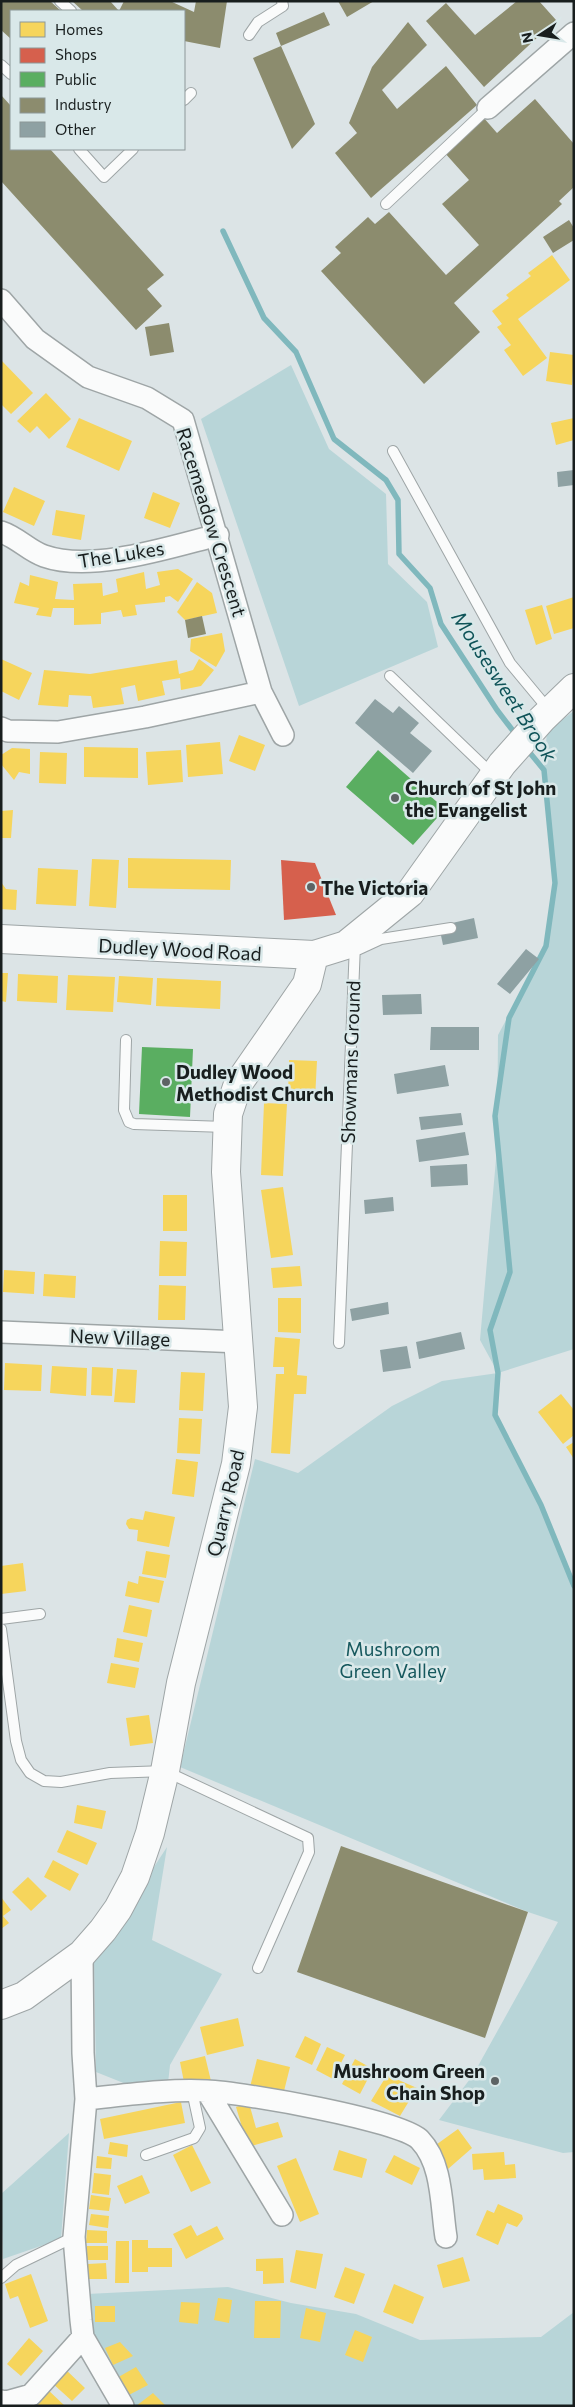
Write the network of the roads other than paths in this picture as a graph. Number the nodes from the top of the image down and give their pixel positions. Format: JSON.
{"nodes":[{"id":1,"x":60,"y":1,"type":"edge"},
{"id":2,"x":282,"y":1,"type":"edge"},
{"id":3,"x":70,"y":10,"type":"edge"},
{"id":4,"x":574,"y":33,"type":"edge"},
{"id":5,"x":249,"y":35,"type":"dead end"},
{"id":6,"x":488,"y":108,"type":"joint"},
{"id":7,"x":80,"y":150,"type":"edge"},
{"id":8,"x":132,"y":150,"type":"edge"},
{"id":9,"x":386,"y":204,"type":"dead end"},
{"id":10,"x":1,"y":300,"type":"edge"},
{"id":11,"x":393,"y":451,"type":"dead end"},
{"id":12,"x":1,"y":532,"type":"edge"},
{"id":13,"x":218,"y":535,"type":"junction"},
{"id":14,"x":390,"y":676,"type":"dead end"},
{"id":15,"x":574,"y":688,"type":"edge"},
{"id":16,"x":261,"y":692,"type":"junction"},
{"id":17,"x":546,"y":715,"type":"junction"},
{"id":18,"x":1,"y":728,"type":"edge"},
{"id":19,"x":283,"y":735,"type":"dead end"},
{"id":20,"x":498,"y":770,"type":"junction"},
{"id":21,"x":451,"y":928,"type":"dead end"},
{"id":22,"x":1,"y":939,"type":"edge"},
{"id":23,"x":355,"y":945,"type":"junction"},
{"id":24,"x":314,"y":955,"type":"junction"},
{"id":25,"x":126,"y":1040,"type":"dead end"},
{"id":26,"x":226,"y":1127,"type":"junction"},
{"id":27,"x":1,"y":1332,"type":"edge"},
{"id":28,"x":240,"y":1342,"type":"junction"},
{"id":29,"x":339,"y":1343,"type":"dead end"},
{"id":30,"x":40,"y":1614,"type":"dead end"},
{"id":31,"x":1,"y":1619,"type":"edge"},
{"id":32,"x":1,"y":1629,"type":"edge"},
{"id":33,"x":165,"y":1771,"type":"junction"},
{"id":34,"x":82,"y":1954,"type":"junction"},
{"id":35,"x":258,"y":1968,"type":"dead end"},
{"id":36,"x":1,"y":2005,"type":"edge"},
{"id":37,"x":199,"y":2091,"type":"junction"},
{"id":38,"x":86,"y":2099,"type":"junction"},
{"id":39,"x":146,"y":2154,"type":"dead end"},
{"id":40,"x":282,"y":2215,"type":"dead end"},
{"id":41,"x":74,"y":2237,"type":"junction"},
{"id":42,"x":446,"y":2237,"type":"dead end"},
{"id":43,"x":1,"y":2278,"type":"edge"},
{"id":44,"x":83,"y":2337,"type":"junction"},
{"id":45,"x":1,"y":2401,"type":"edge"},
{"id":46,"x":123,"y":2406,"type":"edge"}],
"edges":[{"from":1,"to":3,"type":"lane"},
{"from":2,"to":5,"type":"lane"},
{"from":4,"to":6,"type":"street"},
{"from":6,"to":9,"type":"lane"},
{"from":7,"to":8,"type":"lane"},
{"from":10,"to":13,"type":"street","name":"Racemeadow Crescent"},
{"from":11,"to":17,"type":"lane"},
{"from":12,"to":13,"type":"street","name":"The Lukes"},
{"from":13,"to":16,"type":"street","name":"Racemeadow Crescent"},
{"from":14,"to":20,"type":"lane"},
{"from":15,"to":17,"type":"street","name":"Dudley Wood Road"},
{"from":16,"to":18,"type":"street"},
{"from":16,"to":19,"type":"street","name":"Racemeadow Crescent"},
{"from":17,"to":20,"type":"street","name":"Dudley Wood Road"},
{"from":20,"to":23,"type":"street","name":"Dudley Wood Road"},
{"from":21,"to":23,"type":"lane"},
{"from":22,"to":24,"type":"street","name":"Dudley Wood Road"},
{"from":23,"to":24,"type":"street","name":"Dudley Wood Road"},
{"from":23,"to":29,"type":"lane","name":"Showmans Ground"},
{"from":24,"to":26,"type":"street","name":"Quarry Road"},
{"from":25,"to":26,"type":"lane"},
{"from":26,"to":28,"type":"street","name":"Quarry Road"},
{"from":27,"to":28,"type":"street","name":"New Village"},
{"from":28,"to":33,"type":"street","name":"Quarry Road"},
{"from":30,"to":31,"type":"lane"},
{"from":32,"to":33,"type":"lane"},
{"from":33,"to":34,"type":"street","name":"Quarry Road"},
{"from":33,"to":35,"type":"lane"},
{"from":34,"to":36,"type":"street","name":"Quarry Road"},
{"from":34,"to":38,"type":"street"},
{"from":37,"to":38,"type":"street"},
{"from":37,"to":39,"type":"lane"},
{"from":37,"to":40,"type":"street"},
{"from":37,"to":42,"type":"street"},
{"from":38,"to":41,"type":"street"},
{"from":41,"to":43,"type":"lane"},
{"from":41,"to":44,"type":"street"},
{"from":44,"to":45,"type":"street"},
{"from":44,"to":46,"type":"street"}]}
